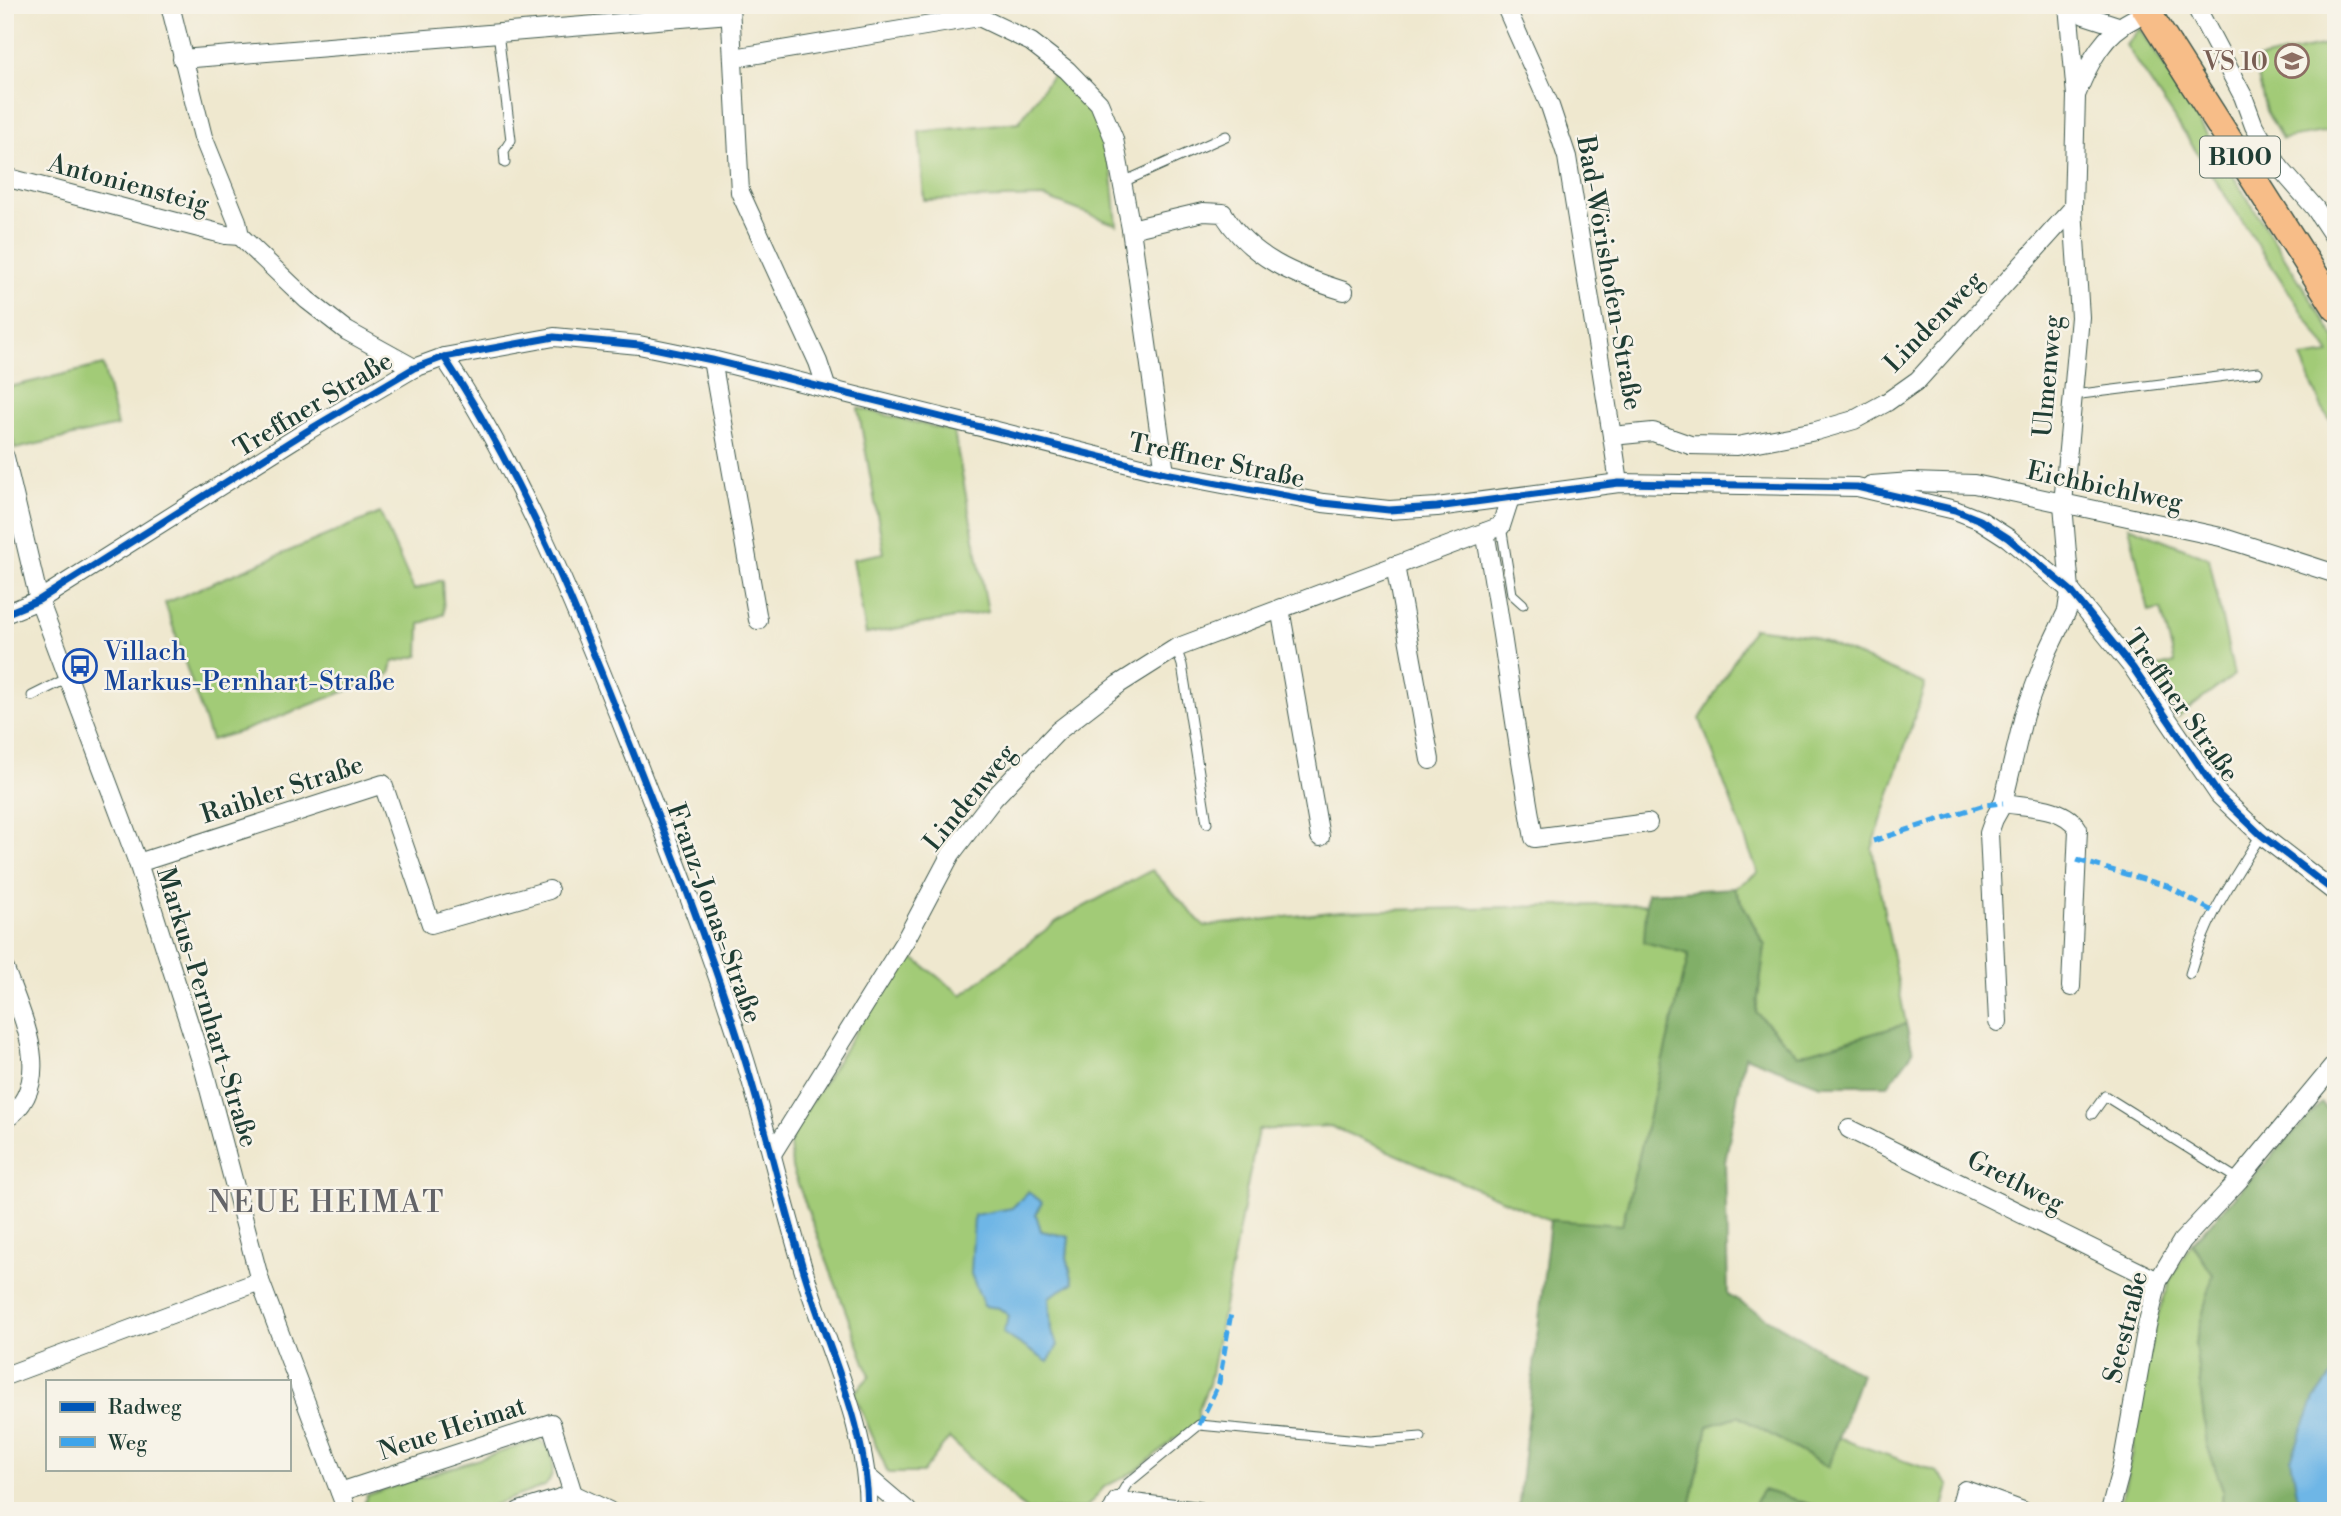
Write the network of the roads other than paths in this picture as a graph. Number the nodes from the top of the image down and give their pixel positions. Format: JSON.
{"nodes":[{"id":1,"x":170,"y":5,"type":"edge"},
{"id":2,"x":1505,"y":5,"type":"edge"},
{"id":3,"x":2068,"y":5,"type":"edge"},
{"id":4,"x":2076,"y":5,"type":"edge"},
{"id":5,"x":2195,"y":5,"type":"edge"},
{"id":6,"x":730,"y":10,"type":"edge"},
{"id":7,"x":2139,"y":12,"type":"edge"},
{"id":8,"x":2118,"y":26,"type":"junction"},
{"id":9,"x":498,"y":32,"type":"junction"},
{"id":10,"x":734,"y":58,"type":"junction"},
{"id":11,"x":182,"y":59,"type":"junction"},
{"id":12,"x":2076,"y":96,"type":"junction"},
{"id":13,"x":1226,"y":136,"type":"dead end"},
{"id":14,"x":506,"y":163,"type":"dead end"},
{"id":15,"x":5,"y":177,"type":"edge"},
{"id":16,"x":1123,"y":182,"type":"junction"},
{"id":17,"x":2073,"y":208,"type":"junction"},
{"id":18,"x":1131,"y":229,"type":"junction"},
{"id":19,"x":240,"y":236,"type":"junction"},
{"id":20,"x":2336,"y":240,"type":"edge"},
{"id":21,"x":1344,"y":290,"type":"dead end"},
{"id":22,"x":2336,"y":308,"type":"edge"},
{"id":23,"x":444,"y":357,"type":"junction"},
{"id":24,"x":712,"y":360,"type":"junction"},
{"id":25,"x":414,"y":368,"type":"junction"},
{"id":26,"x":2258,"y":372,"type":"dead end"},
{"id":27,"x":825,"y":386,"type":"junction"},
{"id":28,"x":2073,"y":395,"type":"junction"},
{"id":29,"x":1612,"y":436,"type":"junction"},
{"id":30,"x":5,"y":457,"type":"edge"},
{"id":31,"x":1165,"y":473,"type":"junction"},
{"id":32,"x":1619,"y":483,"type":"junction"},
{"id":33,"x":1857,"y":486,"type":"junction"},
{"id":34,"x":1510,"y":498,"type":"junction"},
{"id":35,"x":2063,"y":504,"type":"junction"},
{"id":36,"x":1493,"y":529,"type":"junction"},
{"id":37,"x":1395,"y":565,"type":"junction"},
{"id":38,"x":2336,"y":574,"type":"edge"},
{"id":39,"x":2070,"y":590,"type":"junction"},
{"id":40,"x":38,"y":600,"type":"junction"},
{"id":41,"x":1523,"y":604,"type":"dead end"},
{"id":42,"x":1280,"y":608,"type":"junction"},
{"id":43,"x":5,"y":614,"type":"edge"},
{"id":44,"x":758,"y":620,"type":"dead end"},
{"id":45,"x":1176,"y":648,"type":"junction"},
{"id":46,"x":68,"y":678,"type":"junction"},
{"id":47,"x":32,"y":696,"type":"dead end"},
{"id":48,"x":1430,"y":760,"type":"dead end"},
{"id":49,"x":2003,"y":803,"type":"junction"},
{"id":50,"x":1207,"y":823,"type":"dead end"},
{"id":51,"x":1648,"y":823,"type":"dead end"},
{"id":52,"x":2261,"y":835,"type":"junction"},
{"id":53,"x":1320,"y":837,"type":"dead end"},
{"id":54,"x":138,"y":863,"type":"junction"},
{"id":55,"x":549,"y":890,"type":"dead end"},
{"id":56,"x":2336,"y":892,"type":"edge"},
{"id":57,"x":5,"y":970,"type":"edge"},
{"id":58,"x":2190,"y":974,"type":"dead end"},
{"id":59,"x":2071,"y":987,"type":"dead end"},
{"id":60,"x":1998,"y":1022,"type":"dead end"},
{"id":61,"x":2336,"y":1063,"type":"edge"},
{"id":62,"x":2092,"y":1114,"type":"dead end"},
{"id":63,"x":5,"y":1120,"type":"edge"},
{"id":64,"x":1849,"y":1129,"type":"dead end"},
{"id":65,"x":772,"y":1154,"type":"junction"},
{"id":66,"x":2239,"y":1180,"type":"junction"},
{"id":67,"x":260,"y":1280,"type":"junction"},
{"id":68,"x":2158,"y":1281,"type":"junction"},
{"id":69,"x":5,"y":1376,"type":"edge"},
{"id":70,"x":1421,"y":1437,"type":"dead end"},
{"id":71,"x":868,"y":1477,"type":"junction"},
{"id":72,"x":340,"y":1492,"type":"junction"},
{"id":73,"x":572,"y":1494,"type":"junction"},
{"id":74,"x":1114,"y":1506,"type":"edge"},
{"id":75,"x":347,"y":1511,"type":"edge"},
{"id":76,"x":519,"y":1511,"type":"edge"},
{"id":77,"x":610,"y":1511,"type":"edge"},
{"id":78,"x":868,"y":1511,"type":"edge"},
{"id":79,"x":908,"y":1511,"type":"edge"},
{"id":80,"x":1199,"y":1511,"type":"edge"},
{"id":81,"x":1959,"y":1511,"type":"edge"},
{"id":82,"x":2023,"y":1511,"type":"edge"},
{"id":83,"x":2110,"y":1511,"type":"edge"}],
"edges":[{"from":1,"to":11,"type":"street"},
{"from":2,"to":29,"type":"street","name":"Bad-Wörishofen-Straße"},
{"from":3,"to":12,"type":"street"},
{"from":4,"to":8,"type":"street"},
{"from":5,"to":20,"type":"street"},
{"from":6,"to":9,"type":"street"},
{"from":6,"to":10,"type":"street"},
{"from":7,"to":8,"type":"street"},
{"from":7,"to":22,"type":"main road","number":"B100"},
{"from":8,"to":12,"type":"street"},
{"from":9,"to":11,"type":"street"},
{"from":9,"to":14,"type":"lane"},
{"from":10,"to":16,"type":"street"},
{"from":10,"to":27,"type":"street"},
{"from":11,"to":19,"type":"street"},
{"from":12,"to":17,"type":"street"},
{"from":13,"to":16,"type":"lane"},
{"from":15,"to":19,"type":"street","name":"Antoniensteig"},
{"from":16,"to":18,"type":"street"},
{"from":17,"to":28,"type":"street","name":"Ulmenweg"},
{"from":17,"to":29,"type":"street","name":"Lindenweg"},
{"from":18,"to":21,"type":"street"},
{"from":18,"to":31,"type":"street"},
{"from":19,"to":25,"type":"street"},
{"from":23,"to":24,"type":"street","name":"Treffner Straße"},
{"from":23,"to":25,"type":"street","name":"Treffner Straße"},
{"from":23,"to":65,"type":"street","name":"Franz-Jonas-Straße"},
{"from":24,"to":27,"type":"street","name":"Treffner Straße"},
{"from":24,"to":44,"type":"street"},
{"from":25,"to":40,"type":"street","name":"Treffner Straße"},
{"from":26,"to":28,"type":"lane"},
{"from":27,"to":31,"type":"street","name":"Treffner Straße"},
{"from":28,"to":35,"type":"street","name":"Ulmenweg"},
{"from":29,"to":32,"type":"street"},
{"from":30,"to":40,"type":"street","name":"Markus-Pernhart-Straße"},
{"from":31,"to":34,"type":"street","name":"Treffner Straße"},
{"from":32,"to":33,"type":"street","name":"Treffner Straße"},
{"from":32,"to":34,"type":"street","name":"Treffner Straße"},
{"from":33,"to":35,"type":"street","name":"Eichbichlweg"},
{"from":33,"to":39,"type":"street","name":"Treffner Straße"},
{"from":34,"to":36,"type":"street"},
{"from":35,"to":38,"type":"street","name":"Eichbichlweg"},
{"from":35,"to":39,"type":"street","name":"Ulmenweg"},
{"from":36,"to":37,"type":"street","name":"Lindenweg"},
{"from":36,"to":41,"type":"lane"},
{"from":36,"to":51,"type":"street"},
{"from":37,"to":42,"type":"street","name":"Lindenweg"},
{"from":37,"to":48,"type":"street"},
{"from":39,"to":49,"type":"street"},
{"from":39,"to":52,"type":"street","name":"Treffner Straße"},
{"from":40,"to":43,"type":"street","name":"Treffner Straße"},
{"from":40,"to":46,"type":"street","name":"Markus-Pernhart-Straße"},
{"from":42,"to":45,"type":"street","name":"Lindenweg"},
{"from":42,"to":53,"type":"street"},
{"from":45,"to":50,"type":"lane"},
{"from":45,"to":65,"type":"street","name":"Lindenweg"},
{"from":46,"to":47,"type":"lane"},
{"from":46,"to":54,"type":"street","name":"Markus-Pernhart-Straße"},
{"from":49,"to":59,"type":"street"},
{"from":49,"to":60,"type":"street"},
{"from":52,"to":56,"type":"street","name":"Treffner Straße"},
{"from":52,"to":58,"type":"lane"},
{"from":54,"to":55,"type":"street","name":"Raibler Straße"},
{"from":54,"to":67,"type":"street","name":"Markus-Pernhart-Straße"},
{"from":57,"to":63,"type":"street"},
{"from":61,"to":66,"type":"street","name":"Seestraße"},
{"from":62,"to":66,"type":"lane"},
{"from":64,"to":68,"type":"street","name":"Gretlweg"},
{"from":65,"to":71,"type":"street","name":"Franz-Jonas-Straße"},
{"from":66,"to":68,"type":"street","name":"Seestraße"},
{"from":67,"to":69,"type":"street"},
{"from":67,"to":72,"type":"street","name":"Markus-Pernhart-Straße"},
{"from":68,"to":83,"type":"street","name":"Seestraße"},
{"from":70,"to":74,"type":"lane"},
{"from":71,"to":78,"type":"street","name":"Franz-Jonas-Straße"},
{"from":71,"to":79,"type":"street"},
{"from":72,"to":73,"type":"street","name":"Neue Heimat"},
{"from":72,"to":75,"type":"street","name":"Markus-Pernhart-Straße"},
{"from":73,"to":76,"type":"street"},
{"from":73,"to":77,"type":"street"},
{"from":74,"to":80,"type":"street"},
{"from":81,"to":82,"type":"street"}]}
